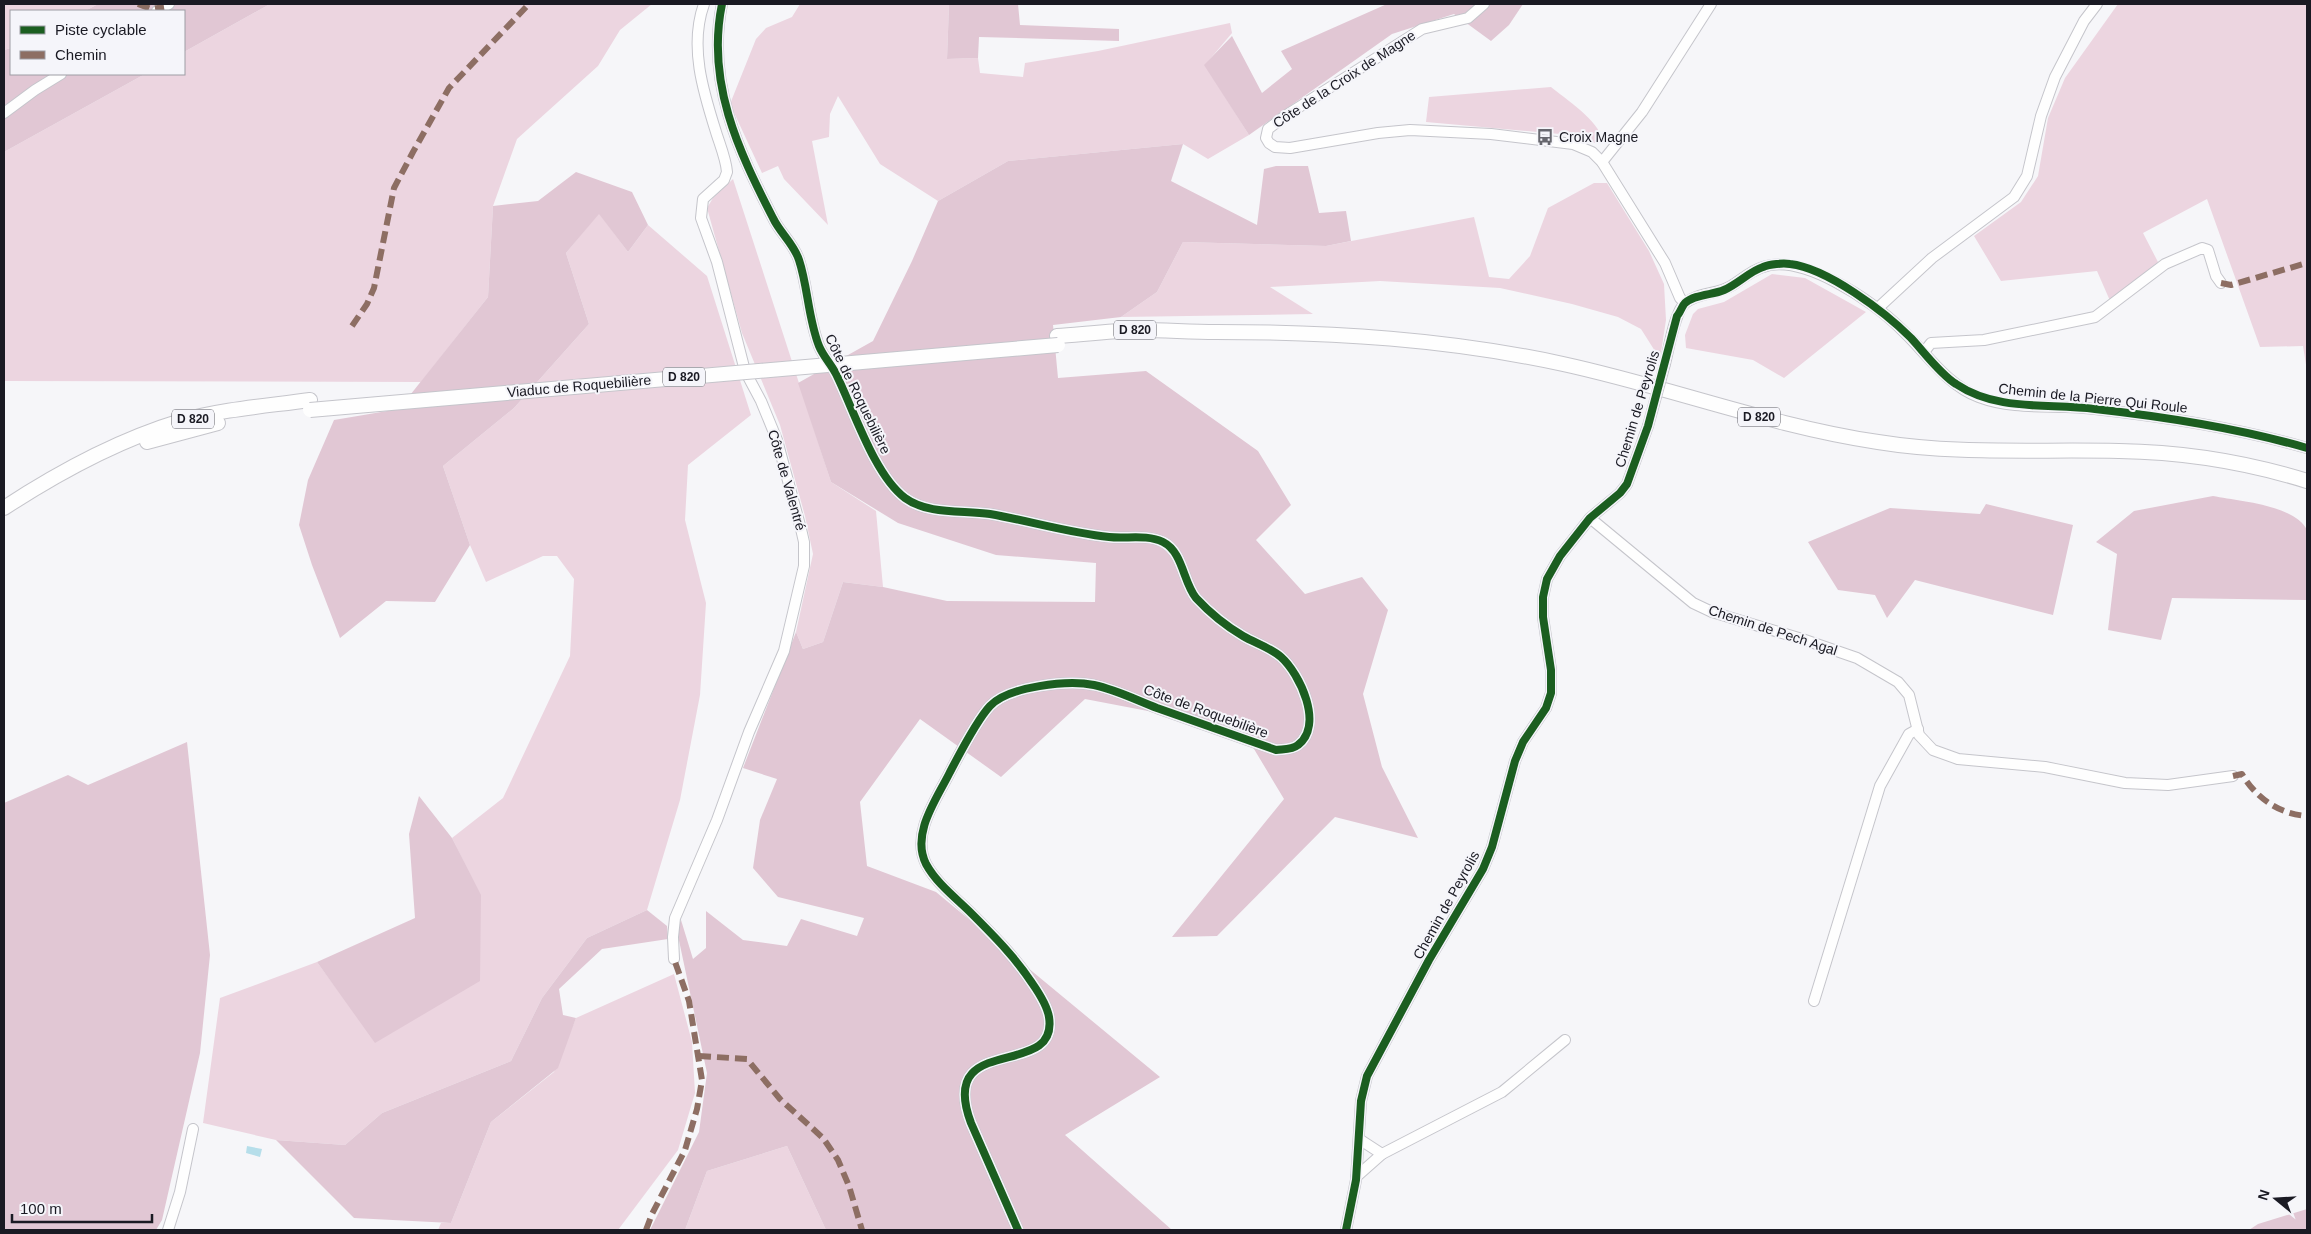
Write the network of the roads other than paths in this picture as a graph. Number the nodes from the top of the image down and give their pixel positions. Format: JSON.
{"nodes":[{"id":1,"x":704,"y":4,"type":"edge"},
{"id":2,"x":722,"y":4,"type":"edge"},
{"id":3,"x":1484,"y":4,"type":"edge"},
{"id":4,"x":1711,"y":4,"type":"edge"},
{"id":5,"x":2097,"y":4,"type":"edge"},
{"id":6,"x":59,"y":75,"type":"edge"},
{"id":7,"x":4,"y":113,"type":"edge"},
{"id":8,"x":1602,"y":162,"type":"junction"},
{"id":9,"x":2221,"y":283,"type":"dead end"},
{"id":10,"x":1685,"y":303,"type":"junction"},
{"id":11,"x":1878,"y":308,"type":"junction"},
{"id":12,"x":1924,"y":352,"type":"junction"},
{"id":13,"x":2307,"y":448,"type":"edge"},
{"id":14,"x":2307,"y":481,"type":"edge"},
{"id":15,"x":4,"y":508,"type":"edge"},
{"id":16,"x":1590,"y":518,"type":"junction"},
{"id":17,"x":1918,"y":729,"type":"junction"},
{"id":18,"x":2233,"y":776,"type":"dead end"},
{"id":19,"x":674,"y":959,"type":"dead end"},
{"id":20,"x":1814,"y":1001,"type":"dead end"},
{"id":21,"x":1565,"y":1040,"type":"dead end"},
{"id":22,"x":193,"y":1129,"type":"dead end"},
{"id":23,"x":1358,"y":1139,"type":"junction"},
{"id":24,"x":1382,"y":1154,"type":"junction"},
{"id":25,"x":1356,"y":1177,"type":"junction"},
{"id":26,"x":168,"y":1230,"type":"edge"},
{"id":27,"x":1018,"y":1230,"type":"edge"},
{"id":28,"x":1346,"y":1230,"type":"edge"}],
"edges":[{"from":1,"to":19,"type":"street","name":"Côte de Valentré"},
{"from":2,"to":27,"type":"street","name":"Côte de Roquebilière"},
{"from":3,"to":8,"type":"street","name":"Côte de la Croix de Magne"},
{"from":4,"to":8,"type":"street"},
{"from":5,"to":11,"type":"street"},
{"from":6,"to":7,"type":"street"},
{"from":8,"to":10,"type":"street","name":"Côte de la Croix de Magne"},
{"from":9,"to":12,"type":"street"},
{"from":10,"to":11,"type":"street"},
{"from":10,"to":16,"type":"street","name":"Chemin de Peyrolis","bridge":true},
{"from":11,"to":12,"type":"street","name":"Chemin de la Pierre Qui Roule"},
{"from":12,"to":13,"type":"street","name":"Chemin de la Pierre Qui Roule"},
{"from":14,"to":15,"type":"main road","name":"Viaduc de Roquebilière","number":"D 820","bridge":true},
{"from":16,"to":17,"type":"street","name":"Chemin de Pech Agal"},
{"from":16,"to":23,"type":"street","name":"Chemin de Peyrolis"},
{"from":17,"to":18,"type":"street","name":"Chemin de Pech Agal"},
{"from":17,"to":20,"type":"street"},
{"from":21,"to":24,"type":"street"},
{"from":22,"to":26,"type":"street"},
{"from":23,"to":24,"type":"street"},
{"from":23,"to":25,"type":"street","name":"Chemin de Peyrolis"},
{"from":24,"to":25,"type":"street"},
{"from":25,"to":28,"type":"street","name":"Chemin de Peyrolis"}]}
